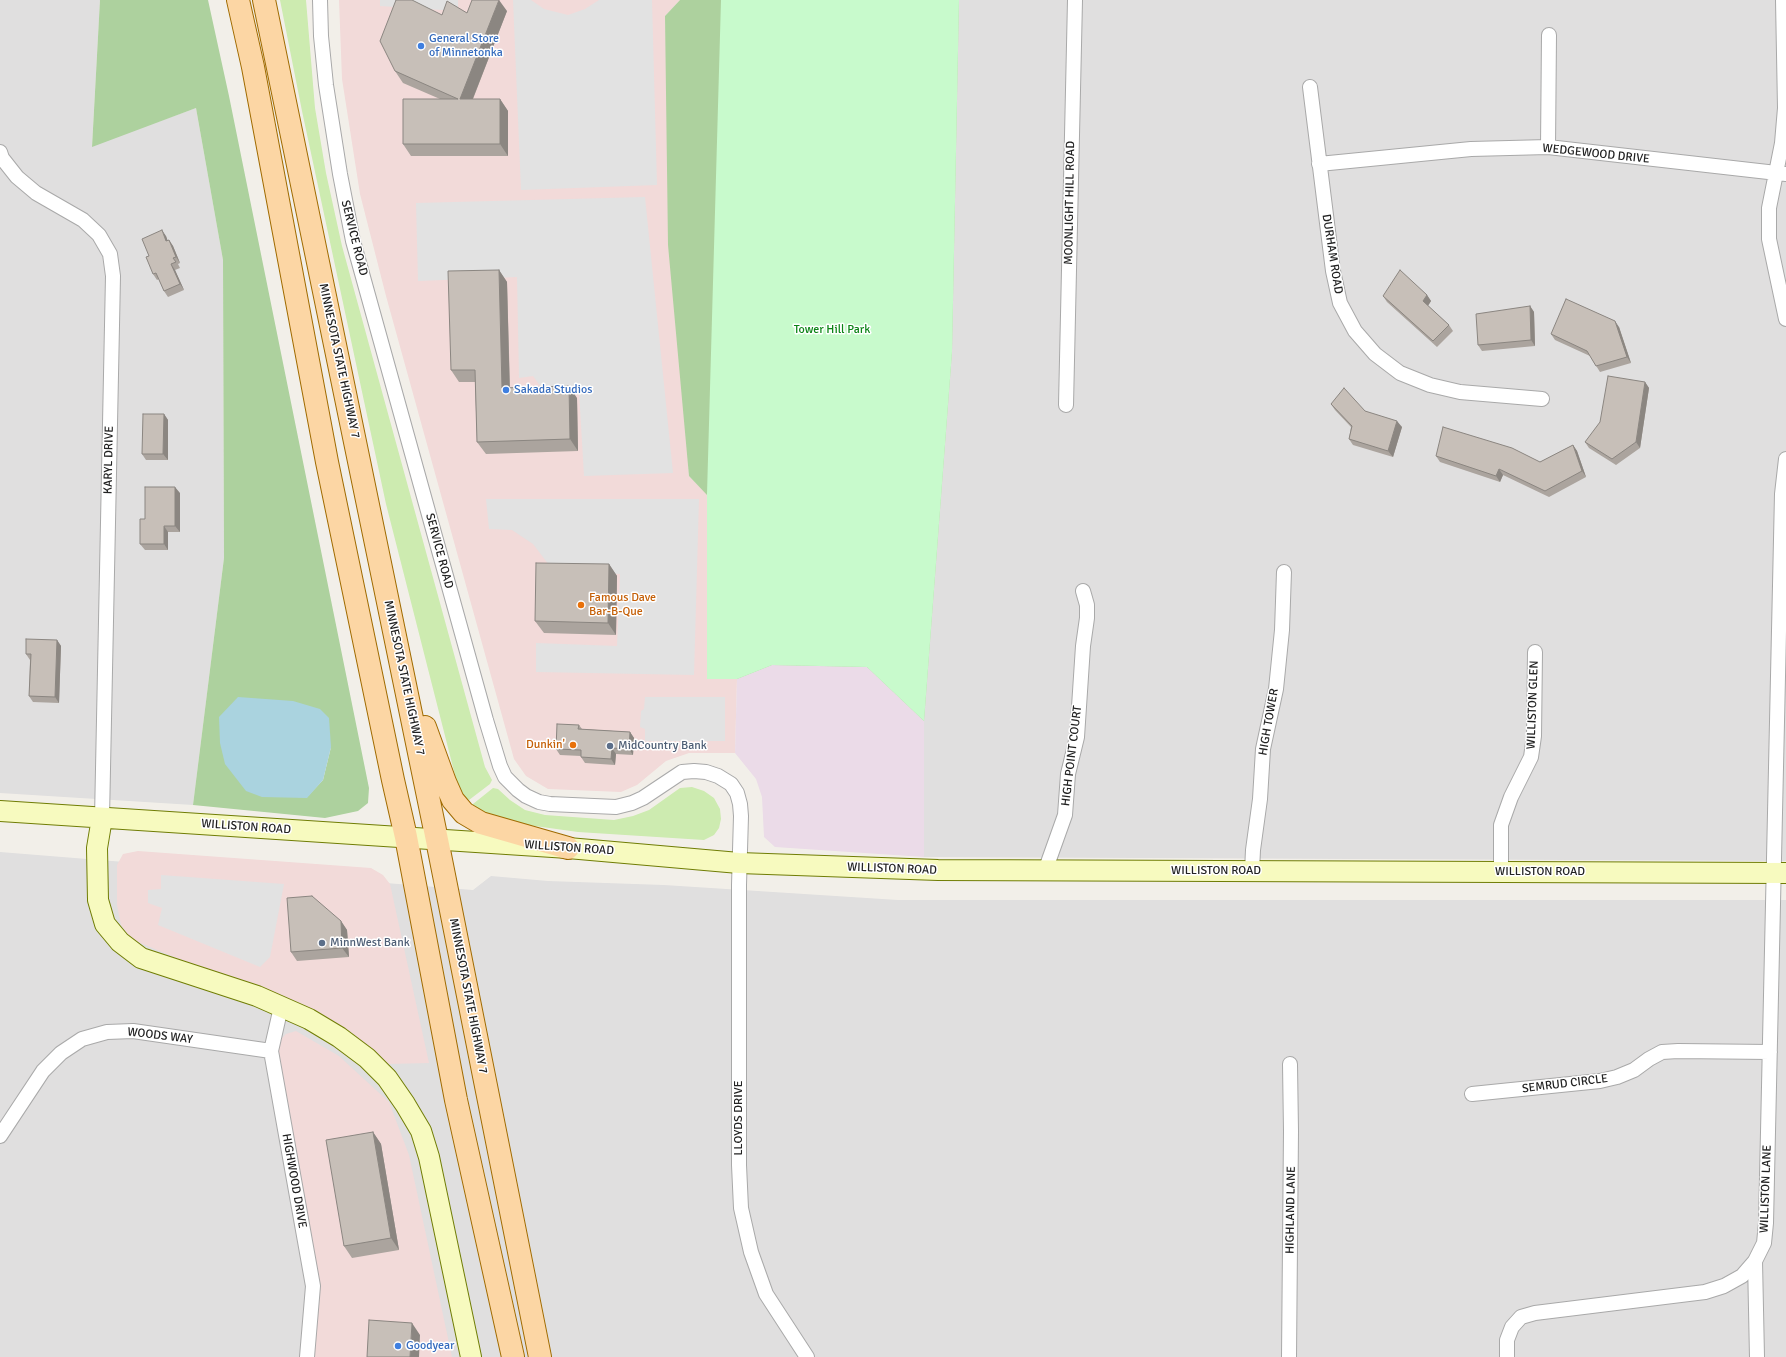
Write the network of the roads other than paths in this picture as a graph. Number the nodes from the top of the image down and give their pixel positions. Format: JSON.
{"nodes":[{"id":1,"x":238,"y":0,"type":"edge"},
{"id":2,"x":320,"y":0,"type":"edge"},
{"id":3,"x":1075,"y":0,"type":"edge"},
{"id":4,"x":1783,"y":0,"type":"edge"},
{"id":5,"x":265,"y":1,"type":"edge"},
{"id":6,"x":1549,"y":35,"type":"dead end"},
{"id":7,"x":1310,"y":87,"type":"dead end"},
{"id":8,"x":1548,"y":147,"type":"junction"},
{"id":9,"x":0,"y":152,"type":"edge"},
{"id":10,"x":1320,"y":164,"type":"junction"},
{"id":11,"x":1781,"y":174,"type":"edge"},
{"id":12,"x":1786,"y":319,"type":"edge"},
{"id":13,"x":1542,"y":399,"type":"dead end"},
{"id":14,"x":1066,"y":405,"type":"dead end"},
{"id":15,"x":1786,"y":459,"type":"edge"},
{"id":16,"x":1284,"y":572,"type":"dead end"},
{"id":17,"x":1083,"y":590,"type":"dead end"},
{"id":18,"x":398,"y":651,"type":"junction"},
{"id":19,"x":1535,"y":652,"type":"dead end"},
{"id":20,"x":0,"y":811,"type":"edge"},
{"id":21,"x":102,"y":818,"type":"junction"},
{"id":22,"x":406,"y":837,"type":"junction"},
{"id":23,"x":437,"y":840,"type":"junction"},
{"id":24,"x":568,"y":848,"type":"junction"},
{"id":25,"x":739,"y":864,"type":"junction"},
{"id":26,"x":1045,"y":870,"type":"junction"},
{"id":27,"x":1252,"y":871,"type":"junction"},
{"id":28,"x":1501,"y":872,"type":"junction"},
{"id":29,"x":1780,"y":873,"type":"edge"},
{"id":30,"x":281,"y":1007,"type":"junction"},
{"id":31,"x":271,"y":1051,"type":"junction"},
{"id":32,"x":1770,"y":1052,"type":"junction"},
{"id":33,"x":1290,"y":1064,"type":"dead end"},
{"id":34,"x":1472,"y":1094,"type":"dead end"},
{"id":35,"x":0,"y":1136,"type":"edge"},
{"id":36,"x":1755,"y":1261,"type":"junction"},
{"id":37,"x":307,"y":1357,"type":"edge"},
{"id":38,"x":471,"y":1357,"type":"edge"},
{"id":39,"x":513,"y":1357,"type":"edge"},
{"id":40,"x":540,"y":1357,"type":"edge"},
{"id":41,"x":807,"y":1357,"type":"edge"},
{"id":42,"x":1289,"y":1357,"type":"edge"},
{"id":43,"x":1507,"y":1357,"type":"edge"},
{"id":44,"x":1757,"y":1357,"type":"edge"}],
"edges":[{"from":1,"to":22,"type":"main road"},
{"from":2,"to":25,"type":"street","name":"SERVICE ROAD"},
{"from":3,"to":14,"type":"street","name":"MOONLIGHT HILL ROAD"},
{"from":4,"to":11,"type":"street"},
{"from":5,"to":18,"type":"main road","name":"MINNESOTA STATE HIGHWAY 7"},
{"from":6,"to":8,"type":"street"},
{"from":7,"to":10,"type":"street","name":"DURHAM ROAD"},
{"from":8,"to":10,"type":"street","name":"WEDGEWOOD DRIVE"},
{"from":8,"to":11,"type":"street","name":"WEDGEWOOD DRIVE"},
{"from":9,"to":21,"type":"street","name":"KARYL DRIVE"},
{"from":10,"to":13,"type":"street","name":"DURHAM ROAD"},
{"from":11,"to":12,"type":"street"},
{"from":15,"to":29,"type":"street","name":"WILLISTON LANE"},
{"from":16,"to":27,"type":"street","name":"HIGH TOWER"},
{"from":17,"to":26,"type":"street","name":"HIGH POINT COURT"},
{"from":18,"to":23,"type":"main road","name":"MINNESOTA STATE HIGHWAY 7"},
{"from":18,"to":24,"type":"main road"},
{"from":19,"to":28,"type":"street","name":"WILLISTON GLEN"},
{"from":20,"to":21,"type":"main road","name":"WILLISTON ROAD"},
{"from":21,"to":22,"type":"main road","name":"WILLISTON ROAD"},
{"from":21,"to":30,"type":"main road"},
{"from":22,"to":23,"type":"main road","name":"WILLISTON ROAD"},
{"from":22,"to":39,"type":"main road"},
{"from":23,"to":24,"type":"main road","name":"WILLISTON ROAD"},
{"from":23,"to":40,"type":"main road","name":"MINNESOTA STATE HIGHWAY 7"},
{"from":24,"to":25,"type":"main road","name":"WILLISTON ROAD"},
{"from":25,"to":26,"type":"main road","name":"WILLISTON ROAD"},
{"from":25,"to":41,"type":"street","name":"LLOYDS DRIVE"},
{"from":26,"to":27,"type":"main road","name":"WILLISTON ROAD"},
{"from":27,"to":28,"type":"main road","name":"WILLISTON ROAD"},
{"from":28,"to":29,"type":"main road","name":"WILLISTON ROAD"},
{"from":29,"to":32,"type":"street","name":"WILLISTON LANE"},
{"from":30,"to":31,"type":"street","name":"HIGHWOOD DRIVE"},
{"from":30,"to":38,"type":"main road"},
{"from":31,"to":35,"type":"street","name":"WOODS WAY"},
{"from":31,"to":37,"type":"street","name":"HIGHWOOD DRIVE"},
{"from":32,"to":34,"type":"street","name":"SEMRUD CIRCLE"},
{"from":32,"to":36,"type":"street","name":"WILLISTON LANE"},
{"from":33,"to":42,"type":"street","name":"HIGHLAND LANE"},
{"from":36,"to":43,"type":"street","name":"WILLISTON LANE"},
{"from":36,"to":44,"type":"street"}]}
